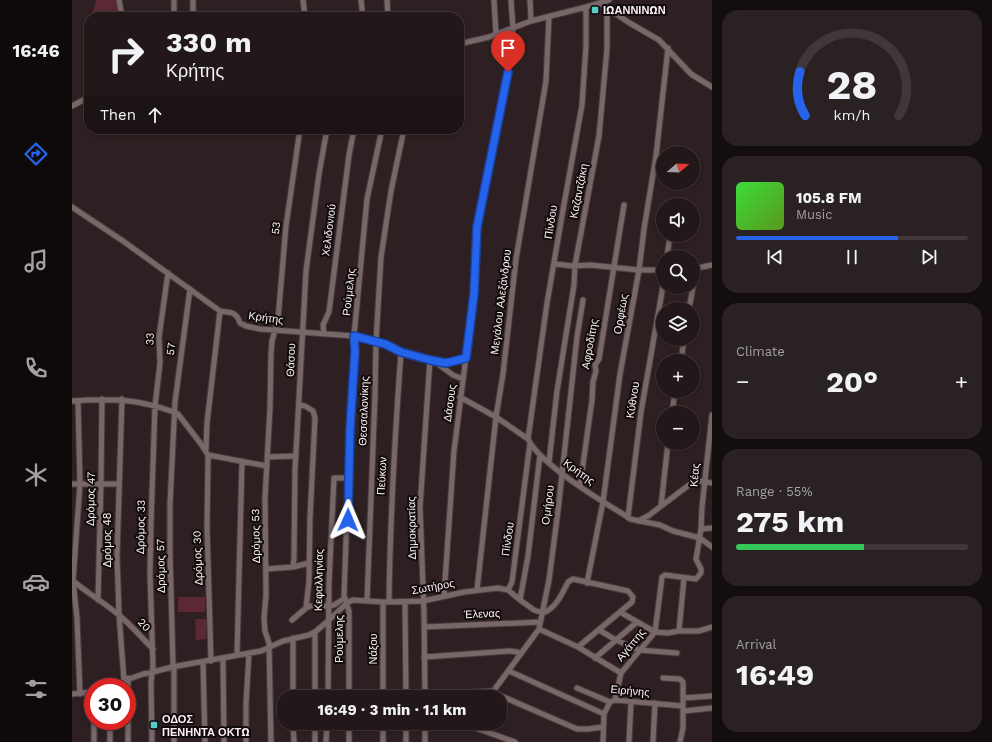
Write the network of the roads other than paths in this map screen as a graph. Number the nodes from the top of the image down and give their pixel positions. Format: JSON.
{"nodes":[{"id":1,"x":119,"y":0,"type":"edge"},
{"id":2,"x":174,"y":0,"type":"edge"},
{"id":3,"x":193,"y":0,"type":"edge"},
{"id":4,"x":303,"y":0,"type":"edge"},
{"id":5,"x":361,"y":0,"type":"edge"},
{"id":6,"x":387,"y":0,"type":"edge"},
{"id":7,"x":494,"y":0,"type":"edge"},
{"id":8,"x":511,"y":0,"type":"edge"},
{"id":9,"x":530,"y":0,"type":"edge"},
{"id":10,"x":609,"y":0,"type":"edge"},
{"id":11,"x":600,"y":3,"type":"junction"},
{"id":12,"x":586,"y":7,"type":"junction"},
{"id":13,"x":607,"y":8,"type":"junction"},
{"id":14,"x":121,"y":12,"type":"edge"},
{"id":15,"x":174,"y":12,"type":"edge"},
{"id":16,"x":193,"y":12,"type":"edge"},
{"id":17,"x":304,"y":12,"type":"edge"},
{"id":18,"x":362,"y":12,"type":"edge"},
{"id":19,"x":388,"y":12,"type":"edge"},
{"id":20,"x":549,"y":17,"type":"junction"},
{"id":21,"x":530,"y":21,"type":"junction"},
{"id":22,"x":513,"y":28,"type":"junction"},
{"id":23,"x":496,"y":34,"type":"junction"},
{"id":24,"x":464,"y":43,"type":"edge"},
{"id":25,"x":668,"y":48,"type":"junction"},
{"id":26,"x":712,"y":87,"type":"edge"},
{"id":27,"x":84,"y":100,"type":"edge"},
{"id":28,"x":72,"y":106,"type":"edge"},
{"id":29,"x":299,"y":134,"type":"edge"},
{"id":30,"x":326,"y":134,"type":"edge"},
{"id":31,"x":353,"y":134,"type":"edge"},
{"id":32,"x":381,"y":134,"type":"edge"},
{"id":33,"x":403,"y":134,"type":"edge"},
{"id":34,"x":624,"y":205,"type":"dead end"},
{"id":35,"x":72,"y":207,"type":"edge"},
{"id":36,"x":555,"y":264,"type":"junction"},
{"id":37,"x":575,"y":265,"type":"junction"},
{"id":38,"x":712,"y":265,"type":"edge"},
{"id":39,"x":613,"y":268,"type":"junction"},
{"id":40,"x":700,"y":268,"type":"edge"},
{"id":41,"x":639,"y":270,"type":"junction"},
{"id":42,"x":656,"y":270,"type":"edge"},
{"id":43,"x":168,"y":274,"type":"junction"},
{"id":44,"x":190,"y":289,"type":"junction"},
{"id":45,"x":662,"y":294,"type":"edge"},
{"id":46,"x":583,"y":300,"type":"dead end"},
{"id":47,"x":220,"y":311,"type":"junction"},
{"id":48,"x":276,"y":330,"type":"junction"},
{"id":49,"x":302,"y":332,"type":"junction"},
{"id":50,"x":324,"y":334,"type":"junction"},
{"id":51,"x":354,"y":336,"type":"junction"},
{"id":52,"x":376,"y":342,"type":"junction"},
{"id":53,"x":401,"y":352,"type":"junction"},
{"id":54,"x":466,"y":358,"type":"junction"},
{"id":55,"x":430,"y":360,"type":"junction"},
{"id":56,"x":463,"y":379,"type":"junction"},
{"id":57,"x":460,"y":397,"type":"junction"},
{"id":58,"x":102,"y":399,"type":"junction"},
{"id":59,"x":122,"y":399,"type":"junction"},
{"id":60,"x":72,"y":401,"type":"edge"},
{"id":61,"x":78,"y":401,"type":"junction"},
{"id":62,"x":299,"y":405,"type":"junction"},
{"id":63,"x":155,"y":406,"type":"junction"},
{"id":64,"x":174,"y":412,"type":"junction"},
{"id":65,"x":712,"y":415,"type":"edge"},
{"id":66,"x":496,"y":417,"type":"junction"},
{"id":67,"x":529,"y":441,"type":"junction"},
{"id":68,"x":667,"y":450,"type":"edge"},
{"id":69,"x":207,"y":454,"type":"junction"},
{"id":70,"x":540,"y":455,"type":"junction"},
{"id":71,"x":296,"y":456,"type":"junction"},
{"id":72,"x":709,"y":456,"type":"edge"},
{"id":73,"x":267,"y":457,"type":"junction"},
{"id":74,"x":242,"y":461,"type":"junction"},
{"id":75,"x":549,"y":462,"type":"junction"},
{"id":76,"x":172,"y":464,"type":"joint"},
{"id":77,"x":267,"y":466,"type":"junction"},
{"id":78,"x":562,"y":474,"type":"junction"},
{"id":79,"x":349,"y":478,"type":"junction"},
{"id":80,"x":704,"y":482,"type":"junction"},
{"id":81,"x":712,"y":483,"type":"edge"},
{"id":82,"x":72,"y":484,"type":"edge"},
{"id":83,"x":80,"y":484,"type":"junction"},
{"id":84,"x":101,"y":484,"type":"junction"},
{"id":85,"x":118,"y":484,"type":"junction"},
{"id":86,"x":580,"y":486,"type":"junction"},
{"id":87,"x":603,"y":502,"type":"junction"},
{"id":88,"x":661,"y":506,"type":"junction"},
{"id":89,"x":628,"y":517,"type":"junction"},
{"id":90,"x":638,"y":521,"type":"junction"},
{"id":91,"x":712,"y":528,"type":"edge"},
{"id":92,"x":701,"y":530,"type":"junction"},
{"id":93,"x":700,"y":538,"type":"junction"},
{"id":94,"x":712,"y":547,"type":"edge"},
{"id":95,"x":308,"y":563,"type":"junction"},
{"id":96,"x":293,"y":567,"type":"junction"},
{"id":97,"x":266,"y":569,"type":"junction"},
{"id":98,"x":684,"y":578,"type":"junction"},
{"id":99,"x":73,"y":581,"type":"edge"},
{"id":100,"x":587,"y":583,"type":"junction"},
{"id":101,"x":477,"y":590,"type":"junction"},
{"id":102,"x":508,"y":590,"type":"junction"},
{"id":103,"x":444,"y":596,"type":"junction"},
{"id":104,"x":98,"y":600,"type":"junction"},
{"id":105,"x":346,"y":600,"type":"junction"},
{"id":106,"x":520,"y":600,"type":"junction"},
{"id":107,"x":367,"y":601,"type":"junction"},
{"id":108,"x":423,"y":601,"type":"junction"},
{"id":109,"x":383,"y":602,"type":"junction"},
{"id":110,"x":389,"y":602,"type":"junction"},
{"id":111,"x":405,"y":602,"type":"junction"},
{"id":112,"x":329,"y":606,"type":"junction"},
{"id":113,"x":306,"y":608,"type":"junction"},
{"id":114,"x":620,"y":612,"type":"junction"},
{"id":115,"x":543,"y":613,"type":"junction"},
{"id":116,"x":119,"y":614,"type":"junction"},
{"id":117,"x":74,"y":618,"type":"edge"},
{"id":118,"x":292,"y":620,"type":"dead end"},
{"id":119,"x":328,"y":621,"type":"junction"},
{"id":120,"x":540,"y":622,"type":"junction"},
{"id":121,"x":637,"y":622,"type":"junction"},
{"id":122,"x":424,"y":627,"type":"junction"},
{"id":123,"x":712,"y":627,"type":"edge"},
{"id":124,"x":539,"y":629,"type":"junction"},
{"id":125,"x":599,"y":630,"type":"junction"},
{"id":126,"x":679,"y":631,"type":"junction"},
{"id":127,"x":315,"y":632,"type":"junction"},
{"id":128,"x":655,"y":632,"type":"junction"},
{"id":129,"x":293,"y":638,"type":"junction"},
{"id":130,"x":616,"y":640,"type":"junction"},
{"id":131,"x":269,"y":647,"type":"junction"},
{"id":132,"x":578,"y":647,"type":"junction"},
{"id":133,"x":153,"y":649,"type":"junction"},
{"id":134,"x":639,"y":650,"type":"junction"},
{"id":135,"x":249,"y":653,"type":"junction"},
{"id":136,"x":677,"y":653,"type":"dead end"},
{"id":137,"x":521,"y":654,"type":"junction"},
{"id":138,"x":236,"y":655,"type":"junction"},
{"id":139,"x":424,"y":657,"type":"junction"},
{"id":140,"x":596,"y":658,"type":"junction"},
{"id":141,"x":223,"y":659,"type":"junction"},
{"id":142,"x":211,"y":660,"type":"junction"},
{"id":143,"x":203,"y":662,"type":"junction"},
{"id":144,"x":173,"y":667,"type":"junction"},
{"id":145,"x":509,"y":671,"type":"junction"},
{"id":146,"x":153,"y":672,"type":"junction"},
{"id":147,"x":621,"y":673,"type":"junction"},
{"id":148,"x":126,"y":678,"type":"edge"},
{"id":149,"x":129,"y":678,"type":"edge"},
{"id":150,"x":663,"y":678,"type":"dead end"},
{"id":151,"x":577,"y":688,"type":"dead end"},
{"id":152,"x":293,"y":690,"type":"edge"},
{"id":153,"x":315,"y":690,"type":"edge"},
{"id":154,"x":328,"y":690,"type":"edge"},
{"id":155,"x":349,"y":690,"type":"edge"},
{"id":156,"x":383,"y":690,"type":"edge"},
{"id":157,"x":406,"y":690,"type":"edge"},
{"id":158,"x":425,"y":690,"type":"edge"},
{"id":159,"x":494,"y":690,"type":"edge"},
{"id":160,"x":84,"y":693,"type":"edge"},
{"id":161,"x":72,"y":694,"type":"edge"},
{"id":162,"x":80,"y":694,"type":"junction"},
{"id":163,"x":712,"y":696,"type":"edge"},
{"id":164,"x":683,"y":698,"type":"junction"},
{"id":165,"x":507,"y":699,"type":"edge"},
{"id":166,"x":613,"y":701,"type":"junction"},
{"id":167,"x":631,"y":702,"type":"junction"},
{"id":168,"x":655,"y":703,"type":"junction"},
{"id":169,"x":683,"y":708,"type":"junction"},
{"id":170,"x":712,"y":708,"type":"edge"},
{"id":171,"x":604,"y":714,"type":"junction"},
{"id":172,"x":603,"y":727,"type":"junction"},
{"id":173,"x":94,"y":730,"type":"edge"},
{"id":174,"x":110,"y":730,"type":"edge"},
{"id":175,"x":128,"y":730,"type":"edge"},
{"id":176,"x":293,"y":730,"type":"edge"},
{"id":177,"x":315,"y":730,"type":"edge"},
{"id":178,"x":327,"y":730,"type":"edge"},
{"id":179,"x":349,"y":730,"type":"edge"},
{"id":180,"x":383,"y":730,"type":"edge"},
{"id":181,"x":406,"y":730,"type":"edge"},
{"id":182,"x":425,"y":730,"type":"edge"},
{"id":183,"x":481,"y":730,"type":"edge"},
{"id":184,"x":500,"y":739,"type":"edge"},
{"id":185,"x":94,"y":742,"type":"edge"},
{"id":186,"x":110,"y":742,"type":"edge"},
{"id":187,"x":128,"y":742,"type":"edge"},
{"id":188,"x":152,"y":742,"type":"edge"},
{"id":189,"x":174,"y":742,"type":"edge"},
{"id":190,"x":205,"y":742,"type":"edge"},
{"id":191,"x":224,"y":742,"type":"edge"},
{"id":192,"x":246,"y":742,"type":"edge"},
{"id":193,"x":271,"y":742,"type":"edge"},
{"id":194,"x":294,"y":742,"type":"edge"},
{"id":195,"x":315,"y":742,"type":"edge"},
{"id":196,"x":326,"y":742,"type":"edge"},
{"id":197,"x":349,"y":742,"type":"edge"},
{"id":198,"x":383,"y":742,"type":"edge"},
{"id":199,"x":406,"y":742,"type":"edge"},
{"id":200,"x":425,"y":742,"type":"edge"},
{"id":201,"x":515,"y":742,"type":"edge"},
{"id":202,"x":603,"y":742,"type":"edge"},
{"id":203,"x":629,"y":742,"type":"edge"},
{"id":204,"x":653,"y":742,"type":"edge"},
{"id":205,"x":680,"y":742,"type":"edge"}],
"edges":[{"from":1,"to":14,"type":"street"},
{"from":2,"to":15,"type":"street"},
{"from":3,"to":16,"type":"street"},
{"from":4,"to":17,"type":"street"},
{"from":5,"to":18,"type":"street"},
{"from":6,"to":19,"type":"street"},
{"from":7,"to":23,"type":"street"},
{"from":8,"to":22,"type":"street","name":"Δάσους"},
{"from":9,"to":21,"type":"street"},
{"from":10,"to":11,"type":"street"},
{"from":11,"to":12,"type":"street"},
{"from":11,"to":13,"type":"street"},
{"from":12,"to":20,"type":"street"},
{"from":12,"to":36,"type":"street","name":"Πίνδου"},
{"from":13,"to":25,"type":"street"},
{"from":13,"to":37,"type":"street","name":"Καζαντζάκη"},
{"from":20,"to":21,"type":"street"},
{"from":20,"to":66,"type":"street","name":"Μεγάλου Αλεξάνδρου"},
{"from":21,"to":22,"type":"street"},
{"from":22,"to":23,"type":"street"},
{"from":22,"to":54,"type":"street","name":"Δάσους"},
{"from":23,"to":24,"type":"street"},
{"from":25,"to":26,"type":"street"},
{"from":25,"to":41,"type":"street","name":"Ορφέως"},
{"from":27,"to":28,"type":"street"},
{"from":29,"to":48,"type":"street","name":"53"},
{"from":30,"to":49,"type":"street","name":"Θάσου"},
{"from":31,"to":50,"type":"street","name":"Χελιδονιού"},
{"from":32,"to":51,"type":"street","name":"Ρούμελης"},
{"from":33,"to":52,"type":"street","name":"Θεσσαλονίκης"},
{"from":34,"to":39,"type":"street","name":"Αφροδίτης"},
{"from":35,"to":43,"type":"street","name":"Κρήτης"},
{"from":36,"to":37,"type":"street"},
{"from":36,"to":67,"type":"street","name":"Πίνδου"},
{"from":37,"to":39,"type":"street"},
{"from":37,"to":75,"type":"street","name":"Καζαντζάκη"},
{"from":38,"to":40,"type":"street"},
{"from":39,"to":41,"type":"street"},
{"from":39,"to":86,"type":"street","name":"Αφροδίτης"},
{"from":41,"to":42,"type":"street"},
{"from":41,"to":87,"type":"street","name":"Ορφέως"},
{"from":43,"to":44,"type":"street","name":"Κρήτης"},
{"from":43,"to":63,"type":"street","name":"33"},
{"from":44,"to":47,"type":"street","name":"Κρήτης"},
{"from":44,"to":64,"type":"street","name":"57"},
{"from":45,"to":89,"type":"street","name":"Κύθνου"},
{"from":46,"to":78,"type":"street","name":"Ομήρου"},
{"from":47,"to":48,"type":"street","name":"Κρήτης"},
{"from":47,"to":69,"type":"street","name":"Δρόμος 30"},
{"from":48,"to":49,"type":"street","name":"Κρήτης"},
{"from":48,"to":73,"type":"street","name":"Δρόμος 53"},
{"from":49,"to":50,"type":"street","name":"Κρήτης"},
{"from":49,"to":62,"type":"street","name":"Θάσου"},
{"from":50,"to":51,"type":"street","name":"Κρήτης"},
{"from":51,"to":52,"type":"street","name":"Κρήτης"},
{"from":51,"to":79,"type":"street","name":"Ρούμελης"},
{"from":52,"to":53,"type":"street","name":"Κρήτης"},
{"from":52,"to":107,"type":"street","name":"Θεσσαλονίκης"},
{"from":53,"to":55,"type":"street","name":"Κρήτης"},
{"from":53,"to":110,"type":"street","name":"Πεύκων"},
{"from":54,"to":55,"type":"street"},
{"from":54,"to":56,"type":"street","name":"Δάσους"},
{"from":55,"to":56,"type":"street","name":"Κρήτης"},
{"from":55,"to":108,"type":"street","name":"Δημοκρατίας"},
{"from":56,"to":57,"type":"street","name":"Δάσους"},
{"from":57,"to":66,"type":"street","name":"Κρήτης"},
{"from":57,"to":103,"type":"street","name":"Δάσους"},
{"from":58,"to":59,"type":"street"},
{"from":58,"to":61,"type":"street"},
{"from":58,"to":84,"type":"street","name":"Δρόμος 47"},
{"from":59,"to":63,"type":"street"},
{"from":59,"to":85,"type":"street","name":"Δρόμος 48"},
{"from":60,"to":61,"type":"street"},
{"from":61,"to":83,"type":"street"},
{"from":62,"to":71,"type":"street","name":"Θάσου"},
{"from":62,"to":95,"type":"street"},
{"from":63,"to":64,"type":"street"},
{"from":63,"to":133,"type":"street","name":"Δρόμος 33"},
{"from":64,"to":69,"type":"street"},
{"from":64,"to":76,"type":"street","name":"57"},
{"from":65,"to":72,"type":"street","name":"Κέας"},
{"from":66,"to":67,"type":"street","name":"Κρήτης"},
{"from":66,"to":101,"type":"street","name":"Μεγάλου Αλεξάνδρου"},
{"from":67,"to":70,"type":"street","name":"Κρήτης"},
{"from":67,"to":102,"type":"street","name":"Πίνδου"},
{"from":68,"to":88,"type":"street"},
{"from":69,"to":74,"type":"street"},
{"from":69,"to":142,"type":"street","name":"Δρόμος 30"},
{"from":70,"to":75,"type":"street","name":"Κρήτης"},
{"from":70,"to":106,"type":"street"},
{"from":71,"to":73,"type":"street"},
{"from":71,"to":96,"type":"street","name":"Θάσου"},
{"from":72,"to":80,"type":"street","name":"Κέας"},
{"from":73,"to":77,"type":"street","name":"Δρόμος 53"},
{"from":74,"to":77,"type":"street"},
{"from":74,"to":138,"type":"street"},
{"from":75,"to":78,"type":"street","name":"Κρήτης"},
{"from":76,"to":144,"type":"street","name":"Δρόμος 57"},
{"from":77,"to":97,"type":"street","name":"Δρόμος 53"},
{"from":78,"to":86,"type":"street","name":"Κρήτης"},
{"from":78,"to":115,"type":"street","name":"Ομήρου"},
{"from":79,"to":105,"type":"street","name":"Ρούμελης"},
{"from":79,"to":112,"type":"street","name":"Κεφαλληνίας"},
{"from":80,"to":81,"type":"street"},
{"from":80,"to":88,"type":"street"},
{"from":80,"to":92,"type":"street","name":"Κέας"},
{"from":82,"to":83,"type":"street"},
{"from":83,"to":84,"type":"street"},
{"from":83,"to":99,"type":"street"},
{"from":84,"to":85,"type":"street"},
{"from":84,"to":104,"type":"street","name":"Δρόμος 47"},
{"from":85,"to":116,"type":"street","name":"Δρόμος 48"},
{"from":86,"to":87,"type":"street","name":"Κρήτης"},
{"from":87,"to":89,"type":"street","name":"Κρήτης"},
{"from":87,"to":100,"type":"street","name":"Ορφέως"},
{"from":88,"to":90,"type":"street"},
{"from":89,"to":90,"type":"street","name":"Κρήτης"},
{"from":90,"to":93,"type":"street","name":"Κρήτης"},
{"from":91,"to":92,"type":"street"},
{"from":92,"to":93,"type":"street","name":"Κέας"},
{"from":93,"to":94,"type":"street"},
{"from":93,"to":98,"type":"street","name":"Κέας"},
{"from":95,"to":96,"type":"street"},
{"from":95,"to":113,"type":"street"},
{"from":96,"to":97,"type":"street"},
{"from":97,"to":131,"type":"street","name":"Δρόμος 53"},
{"from":98,"to":126,"type":"street"},
{"from":98,"to":128,"type":"street","name":"Αγάπης"},
{"from":99,"to":104,"type":"street","name":"20"},
{"from":99,"to":117,"type":"street"},
{"from":100,"to":114,"type":"street"},
{"from":100,"to":115,"type":"street"},
{"from":101,"to":102,"type":"street","name":"Σωτήρος"},
{"from":101,"to":103,"type":"street","name":"Σωτήρος"},
{"from":102,"to":106,"type":"street"},
{"from":103,"to":108,"type":"street","name":"Σωτήρος"},
{"from":104,"to":116,"type":"street","name":"20"},
{"from":105,"to":107,"type":"street","name":"Σωτήρος"},
{"from":105,"to":112,"type":"street"},
{"from":105,"to":119,"type":"street"},
{"from":105,"to":155,"type":"street","name":"Ρούμελης"},
{"from":106,"to":115,"type":"street"},
{"from":107,"to":109,"type":"street","name":"Σωτήρος"},
{"from":108,"to":111,"type":"street","name":"Σωτήρος"},
{"from":108,"to":122,"type":"street","name":"Δημοκρατίας"},
{"from":109,"to":110,"type":"street","name":"Σωτήρος"},
{"from":109,"to":156,"type":"street","name":"Νάξου"},
{"from":110,"to":111,"type":"street","name":"Σωτήρος"},
{"from":111,"to":157,"type":"street"},
{"from":112,"to":113,"type":"street"},
{"from":112,"to":119,"type":"street","name":"Κεφαλληνίας"},
{"from":113,"to":118,"type":"street"},
{"from":114,"to":121,"type":"street"},
{"from":114,"to":125,"type":"street"},
{"from":115,"to":120,"type":"street","name":"Ομήρου"},
{"from":116,"to":133,"type":"street","name":"20"},
{"from":116,"to":148,"type":"street","name":"Δρόμος 48"},
{"from":117,"to":162,"type":"street"},
{"from":119,"to":127,"type":"street"},
{"from":119,"to":154,"type":"street","name":"Κεφαλληνίας"},
{"from":120,"to":122,"type":"street","name":"Έλενας"},
{"from":120,"to":124,"type":"street","name":"Ομήρου"},
{"from":121,"to":128,"type":"street"},
{"from":121,"to":130,"type":"street"},
{"from":122,"to":139,"type":"street","name":"Δημοκρατίας"},
{"from":123,"to":126,"type":"street"},
{"from":124,"to":132,"type":"street"},
{"from":124,"to":137,"type":"street","name":"Ομήρου"},
{"from":125,"to":130,"type":"street"},
{"from":125,"to":132,"type":"street"},
{"from":126,"to":128,"type":"street"},
{"from":127,"to":129,"type":"street"},
{"from":127,"to":153,"type":"street"},
{"from":128,"to":134,"type":"street","name":"Αγάπης"},
{"from":129,"to":131,"type":"street"},
{"from":129,"to":152,"type":"street"},
{"from":130,"to":134,"type":"street"},
{"from":130,"to":140,"type":"street"},
{"from":131,"to":135,"type":"street"},
{"from":131,"to":193,"type":"street","name":"Δρόμος 53"},
{"from":132,"to":140,"type":"street"},
{"from":133,"to":146,"type":"street","name":"Δρόμος 33"},
{"from":134,"to":136,"type":"street"},
{"from":134,"to":147,"type":"street","name":"Αγάπης"},
{"from":135,"to":138,"type":"street"},
{"from":135,"to":192,"type":"street"},
{"from":137,"to":139,"type":"street"},
{"from":137,"to":145,"type":"street","name":"Ομήρου"},
{"from":138,"to":141,"type":"street"},
{"from":139,"to":158,"type":"street","name":"Δημοκρατίας"},
{"from":140,"to":147,"type":"street"},
{"from":141,"to":142,"type":"street"},
{"from":141,"to":191,"type":"street"},
{"from":142,"to":143,"type":"street"},
{"from":143,"to":144,"type":"street"},
{"from":143,"to":190,"type":"street"},
{"from":144,"to":146,"type":"street"},
{"from":144,"to":189,"type":"street","name":"Δρόμος 57"},
{"from":145,"to":159,"type":"street","name":"Ομήρου"},
{"from":145,"to":171,"type":"street"},
{"from":146,"to":149,"type":"street"},
{"from":146,"to":188,"type":"street","name":"Δρόμος 33"},
{"from":147,"to":166,"type":"street","name":"Αγάπης"},
{"from":150,"to":164,"type":"street"},
{"from":151,"to":166,"type":"street","name":"Ειρήνης"},
{"from":160,"to":162,"type":"street"},
{"from":161,"to":162,"type":"street"},
{"from":163,"to":164,"type":"street"},
{"from":164,"to":169,"type":"street"},
{"from":165,"to":172,"type":"street"},
{"from":166,"to":167,"type":"street","name":"Ειρήνης"},
{"from":166,"to":171,"type":"street","name":"Αγάπης"},
{"from":167,"to":168,"type":"street","name":"Ειρήνης"},
{"from":167,"to":203,"type":"street"},
{"from":168,"to":169,"type":"street","name":"Ειρήνης"},
{"from":168,"to":204,"type":"street"},
{"from":169,"to":170,"type":"street","name":"Ειρήνης"},
{"from":169,"to":205,"type":"street"},
{"from":171,"to":172,"type":"street","name":"Αγάπης"},
{"from":172,"to":202,"type":"street","name":"Αγάπης"},
{"from":173,"to":185,"type":"street"},
{"from":174,"to":186,"type":"street"},
{"from":175,"to":187,"type":"street","name":"Δρόμος 48"},
{"from":176,"to":194,"type":"street"},
{"from":177,"to":195,"type":"street"},
{"from":178,"to":196,"type":"street"},
{"from":179,"to":197,"type":"street"},
{"from":180,"to":198,"type":"street"},
{"from":181,"to":199,"type":"street"},
{"from":182,"to":200,"type":"street"},
{"from":183,"to":184,"type":"street"},
{"from":184,"to":201,"type":"street"}]}
